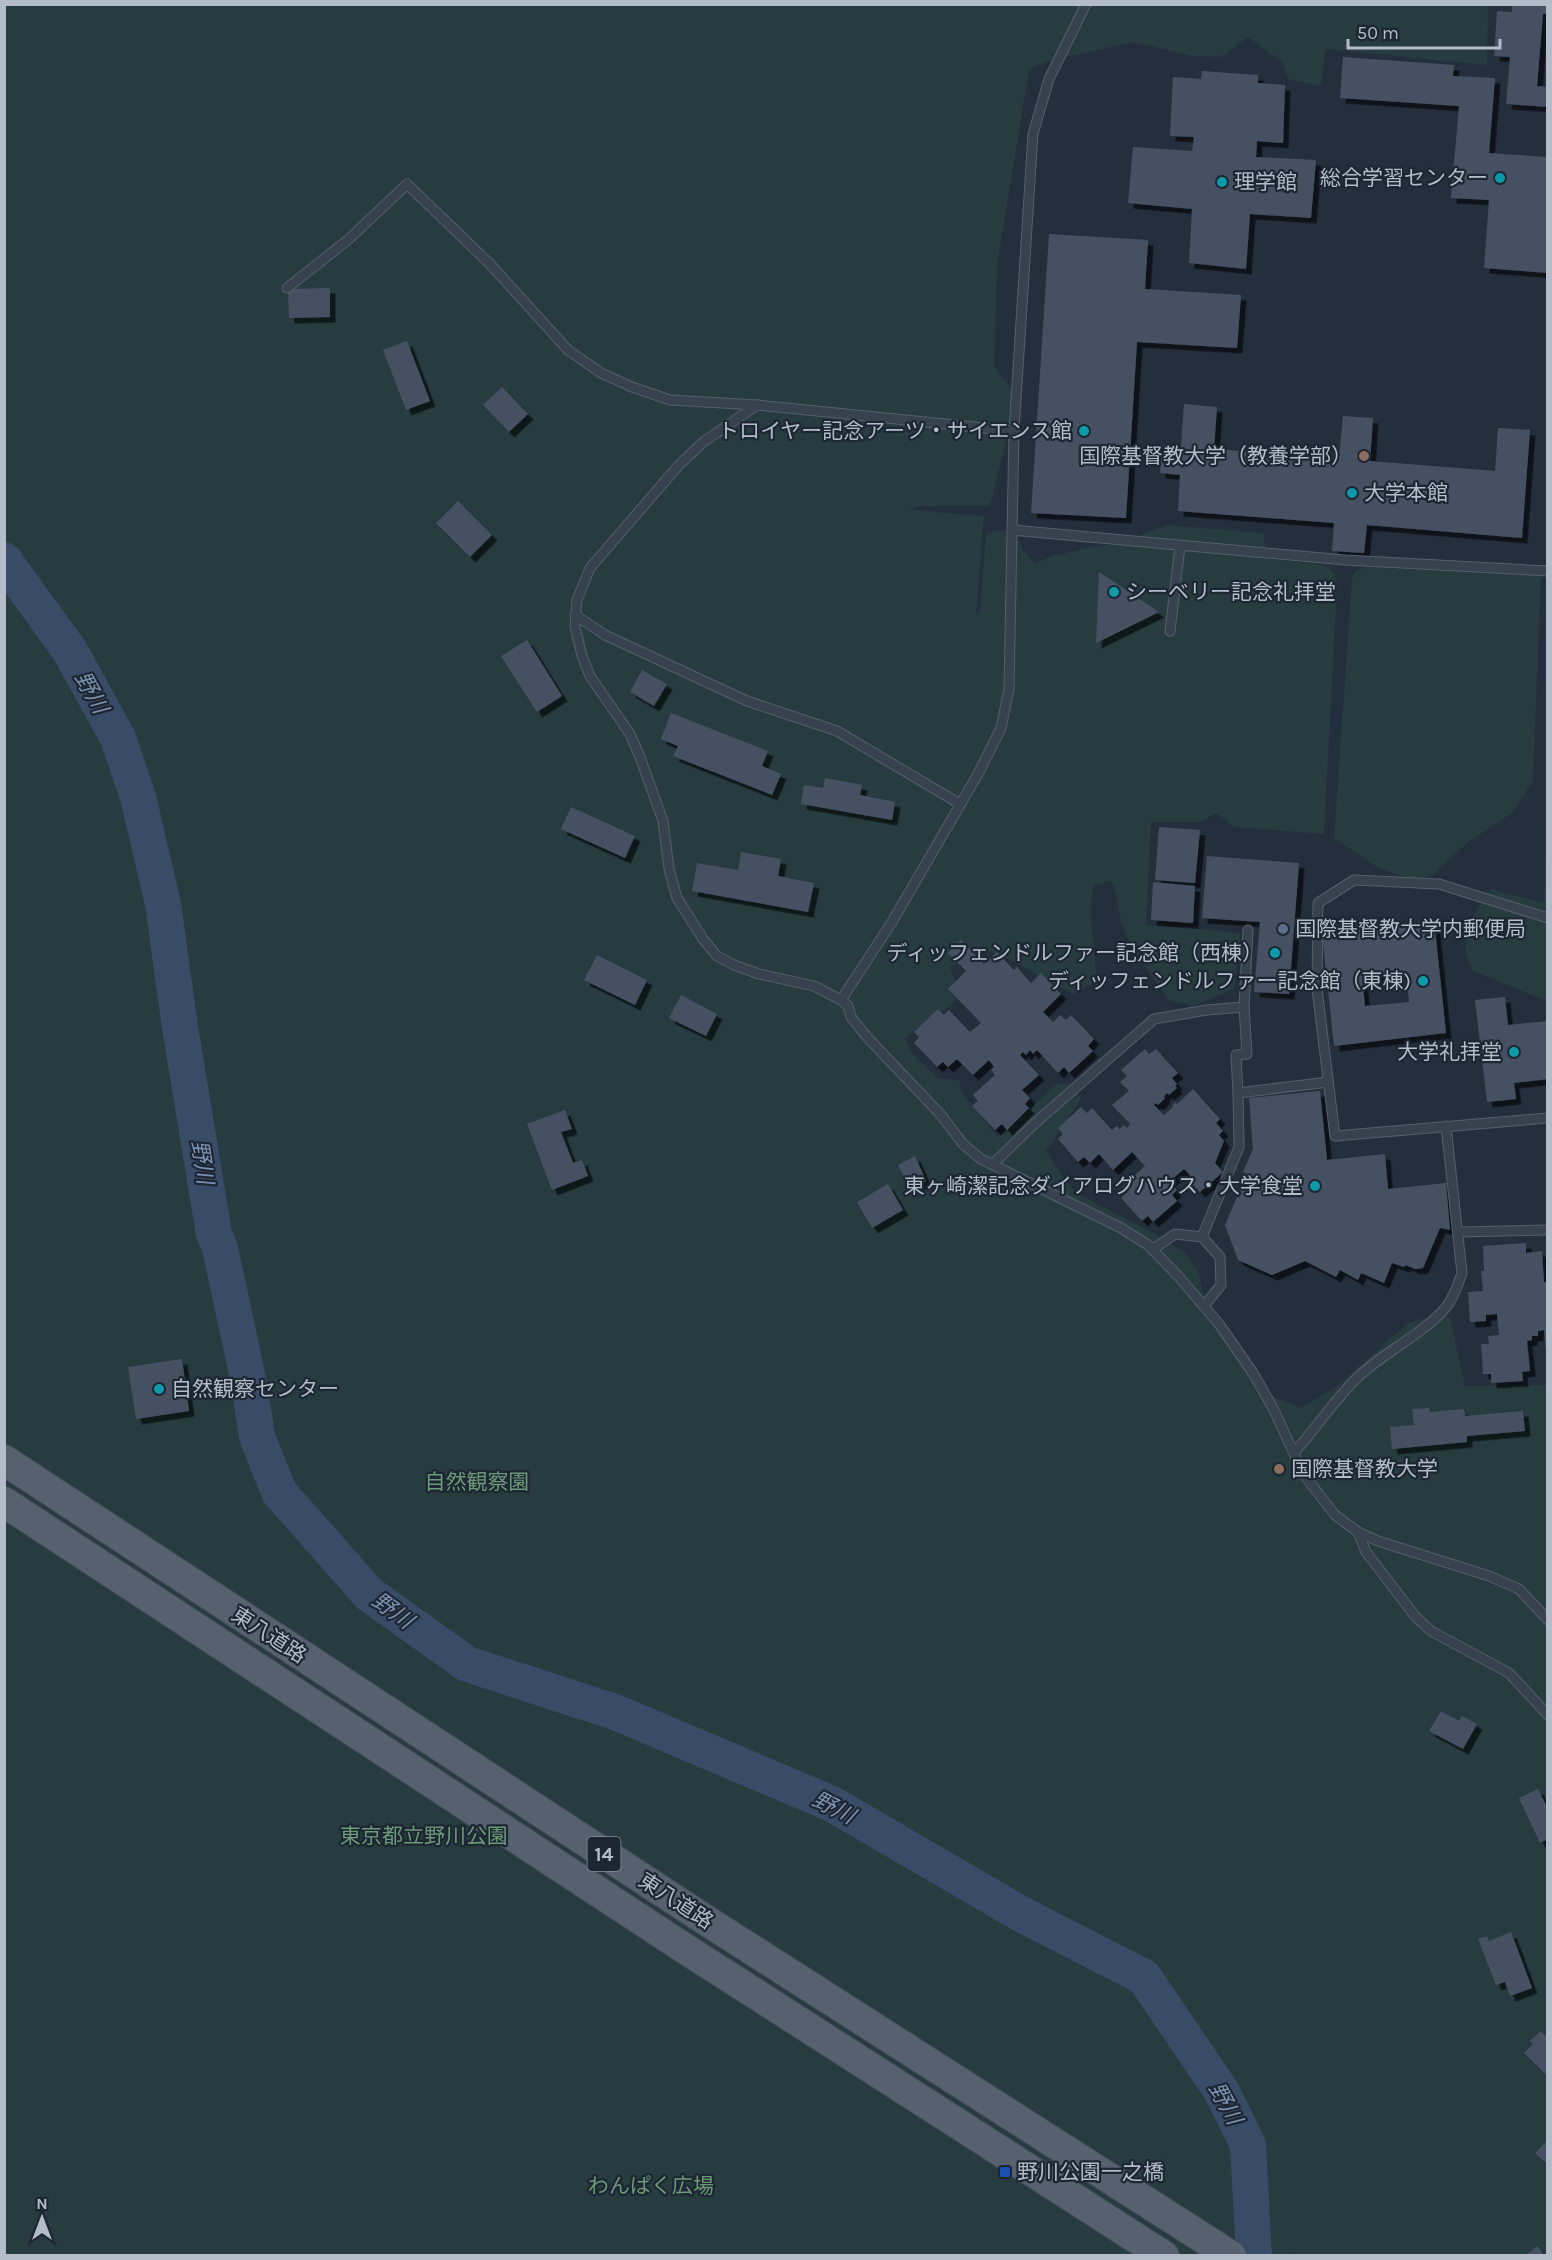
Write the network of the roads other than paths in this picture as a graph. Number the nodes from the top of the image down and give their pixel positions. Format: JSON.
{"nodes":[{"id":1,"x":1086,"y":4,"type":"edge"},
{"id":2,"x":287,"y":288,"type":"dead end"},
{"id":3,"x":757,"y":405,"type":"junction"},
{"id":4,"x":1014,"y":431,"type":"junction"},
{"id":5,"x":1012,"y":530,"type":"junction"},
{"id":6,"x":1180,"y":546,"type":"junction"},
{"id":7,"x":1548,"y":571,"type":"edge"},
{"id":8,"x":576,"y":615,"type":"junction"},
{"id":9,"x":1170,"y":631,"type":"dead end"},
{"id":10,"x":960,"y":804,"type":"junction"},
{"id":11,"x":1548,"y":918,"type":"edge"},
{"id":12,"x":1248,"y":930,"type":"dead end"},
{"id":13,"x":842,"y":1000,"type":"junction"},
{"id":14,"x":1244,"y":1007,"type":"junction"},
{"id":15,"x":1328,"y":1082,"type":"junction"},
{"id":16,"x":1238,"y":1094,"type":"junction"},
{"id":17,"x":1548,"y":1118,"type":"edge"},
{"id":18,"x":1446,"y":1126,"type":"junction"},
{"id":19,"x":992,"y":1165,"type":"junction"},
{"id":20,"x":1548,"y":1230,"type":"edge"},
{"id":21,"x":1458,"y":1232,"type":"junction"},
{"id":22,"x":1202,"y":1237,"type":"junction"},
{"id":23,"x":1152,"y":1250,"type":"junction"},
{"id":24,"x":1204,"y":1305,"type":"junction"},
{"id":25,"x":1294,"y":1453,"type":"junction"},
{"id":26,"x":4,"y":1461,"type":"edge"},
{"id":27,"x":4,"y":1502,"type":"edge"},
{"id":28,"x":1358,"y":1532,"type":"junction"},
{"id":29,"x":1548,"y":1620,"type":"edge"},
{"id":30,"x":1548,"y":1715,"type":"edge"},
{"id":31,"x":1220,"y":2248,"type":"edge"},
{"id":32,"x":1164,"y":2256,"type":"edge"}],
"edges":[{"from":1,"to":4,"type":"lane"},
{"from":2,"to":3,"type":"lane"},
{"from":3,"to":4,"type":"lane"},
{"from":3,"to":8,"type":"lane"},
{"from":4,"to":5,"type":"lane"},
{"from":5,"to":6,"type":"lane"},
{"from":5,"to":10,"type":"lane"},
{"from":6,"to":7,"type":"lane"},
{"from":6,"to":9,"type":"lane"},
{"from":8,"to":10,"type":"lane"},
{"from":8,"to":13,"type":"lane"},
{"from":10,"to":13,"type":"lane"},
{"from":11,"to":15,"type":"lane"},
{"from":12,"to":14,"type":"lane"},
{"from":13,"to":19,"type":"lane"},
{"from":14,"to":16,"type":"lane"},
{"from":14,"to":19,"type":"lane"},
{"from":15,"to":16,"type":"lane"},
{"from":15,"to":18,"type":"lane"},
{"from":16,"to":22,"type":"lane"},
{"from":17,"to":18,"type":"lane"},
{"from":18,"to":21,"type":"lane"},
{"from":19,"to":23,"type":"lane"},
{"from":20,"to":21,"type":"lane"},
{"from":21,"to":25,"type":"lane"},
{"from":22,"to":23,"type":"lane"},
{"from":22,"to":24,"type":"lane"},
{"from":23,"to":24,"type":"lane"},
{"from":24,"to":25,"type":"lane"},
{"from":25,"to":28,"type":"lane"},
{"from":26,"to":31,"type":"main road","name":"東八道路","number":"14"},
{"from":27,"to":32,"type":"main road","name":"東八道路","number":"14"},
{"from":28,"to":29,"type":"lane"},
{"from":28,"to":30,"type":"lane"}]}
